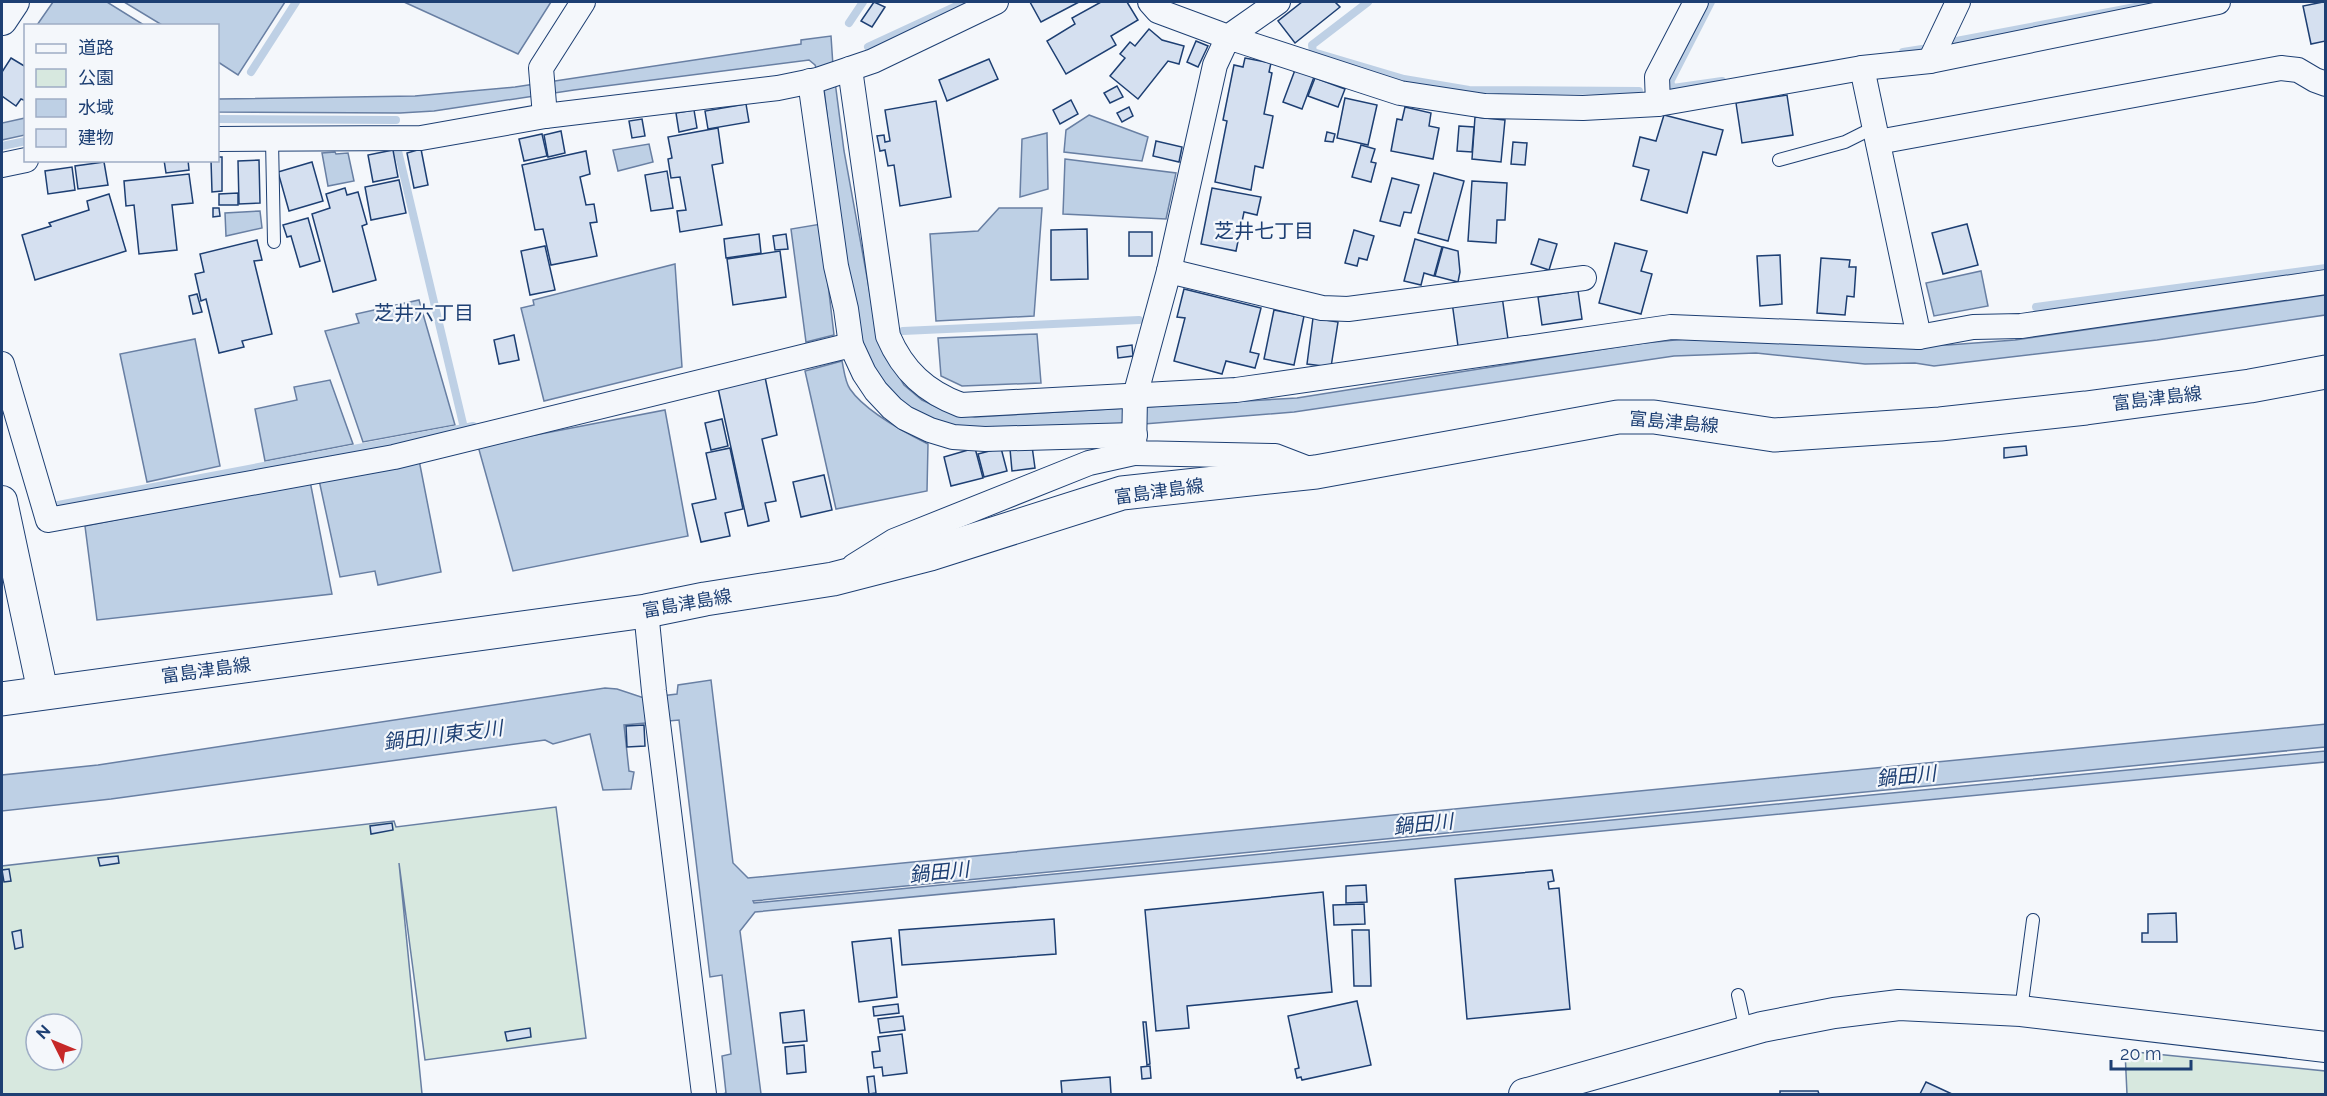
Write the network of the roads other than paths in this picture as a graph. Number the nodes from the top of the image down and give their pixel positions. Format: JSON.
{"nodes":[{"id":1,"x":14,"y":2,"type":"edge"},
{"id":2,"x":583,"y":2,"type":"edge"},
{"id":3,"x":996,"y":2,"type":"edge"},
{"id":4,"x":1150,"y":2,"type":"edge"},
{"id":5,"x":1278,"y":2,"type":"edge"},
{"id":6,"x":1696,"y":2,"type":"edge"},
{"id":7,"x":1958,"y":2,"type":"edge"},
{"id":8,"x":2218,"y":2,"type":"edge"},
{"id":9,"x":2,"y":20,"type":"edge"},
{"id":10,"x":1228,"y":37,"type":"junction"},
{"id":11,"x":1929,"y":61,"type":"junction"},
{"id":12,"x":1862,"y":68,"type":"junction"},
{"id":13,"x":850,"y":69,"type":"junction"},
{"id":14,"x":813,"y":81,"type":"junction"},
{"id":15,"x":2325,"y":84,"type":"edge"},
{"id":16,"x":1658,"y":104,"type":"junction"},
{"id":17,"x":545,"y":116,"type":"junction"},
{"id":18,"x":1876,"y":135,"type":"junction"},
{"id":19,"x":219,"y":139,"type":"edge"},
{"id":20,"x":272,"y":140,"type":"junction"},
{"id":21,"x":24,"y":160,"type":"edge"},
{"id":22,"x":1779,"y":160,"type":"dead end"},
{"id":23,"x":2,"y":165,"type":"edge"},
{"id":24,"x":274,"y":242,"type":"dead end"},
{"id":25,"x":1169,"y":270,"type":"junction"},
{"id":26,"x":1584,"y":278,"type":"dead end"},
{"id":27,"x":2325,"y":282,"type":"edge"},
{"id":28,"x":1920,"y":337,"type":"junction"},
{"id":29,"x":851,"y":345,"type":"junction"},
{"id":30,"x":2,"y":364,"type":"edge"},
{"id":31,"x":2325,"y":372,"type":"edge"},
{"id":32,"x":1136,"y":396,"type":"junction"},
{"id":33,"x":1135,"y":439,"type":"junction"},
{"id":34,"x":1316,"y":472,"type":"junction"},
{"id":35,"x":2,"y":501,"type":"edge"},
{"id":36,"x":833,"y":579,"type":"junction"},
{"id":37,"x":646,"y":611,"type":"junction"},
{"id":38,"x":43,"y":693,"type":"junction"},
{"id":39,"x":2,"y":699,"type":"edge"},
{"id":40,"x":2032,"y":920,"type":"dead end"},
{"id":41,"x":1738,"y":994,"type":"dead end"},
{"id":42,"x":2021,"y":1011,"type":"junction"},
{"id":43,"x":1746,"y":1031,"type":"junction"},
{"id":44,"x":2325,"y":1047,"type":"edge"},
{"id":45,"x":704,"y":1094,"type":"edge"},
{"id":46,"x":1524,"y":1095,"type":"edge"}],
"edges":[{"from":1,"to":9,"type":"street"},
{"from":2,"to":17,"type":"street"},
{"from":3,"to":13,"type":"street"},
{"from":4,"to":10,"type":"street"},
{"from":5,"to":10,"type":"street"},
{"from":6,"to":16,"type":"street"},
{"from":7,"to":11,"type":"street"},
{"from":8,"to":11,"type":"street"},
{"from":10,"to":16,"type":"street"},
{"from":10,"to":25,"type":"street"},
{"from":11,"to":12,"type":"street"},
{"from":12,"to":16,"type":"street"},
{"from":12,"to":18,"type":"street"},
{"from":13,"to":14,"type":"street"},
{"from":13,"to":32,"type":"street"},
{"from":14,"to":17,"type":"street"},
{"from":14,"to":29,"type":"street"},
{"from":15,"to":18,"type":"street"},
{"from":17,"to":20,"type":"street"},
{"from":18,"to":22,"type":"lane"},
{"from":18,"to":28,"type":"street"},
{"from":19,"to":20,"type":"street"},
{"from":20,"to":24,"type":"lane"},
{"from":21,"to":23,"type":"street"},
{"from":25,"to":26,"type":"street"},
{"from":25,"to":32,"type":"street"},
{"from":27,"to":28,"type":"street"},
{"from":28,"to":32,"type":"street"},
{"from":29,"to":30,"type":"street"},
{"from":29,"to":33,"type":"street"},
{"from":31,"to":34,"type":"main road","name":"富島津島線"},
{"from":32,"to":33,"type":"street"},
{"from":33,"to":34,"type":"street"},
{"from":33,"to":36,"type":"street"},
{"from":34,"to":36,"type":"main road","name":"富島津島線"},
{"from":35,"to":38,"type":"street"},
{"from":36,"to":37,"type":"main road","name":"富島津島線"},
{"from":37,"to":38,"type":"main road","name":"富島津島線"},
{"from":37,"to":45,"type":"street"},
{"from":38,"to":39,"type":"main road","name":"富島津島線"},
{"from":40,"to":42,"type":"lane"},
{"from":41,"to":43,"type":"lane"},
{"from":42,"to":43,"type":"street"},
{"from":42,"to":44,"type":"street"},
{"from":43,"to":46,"type":"street"}]}
